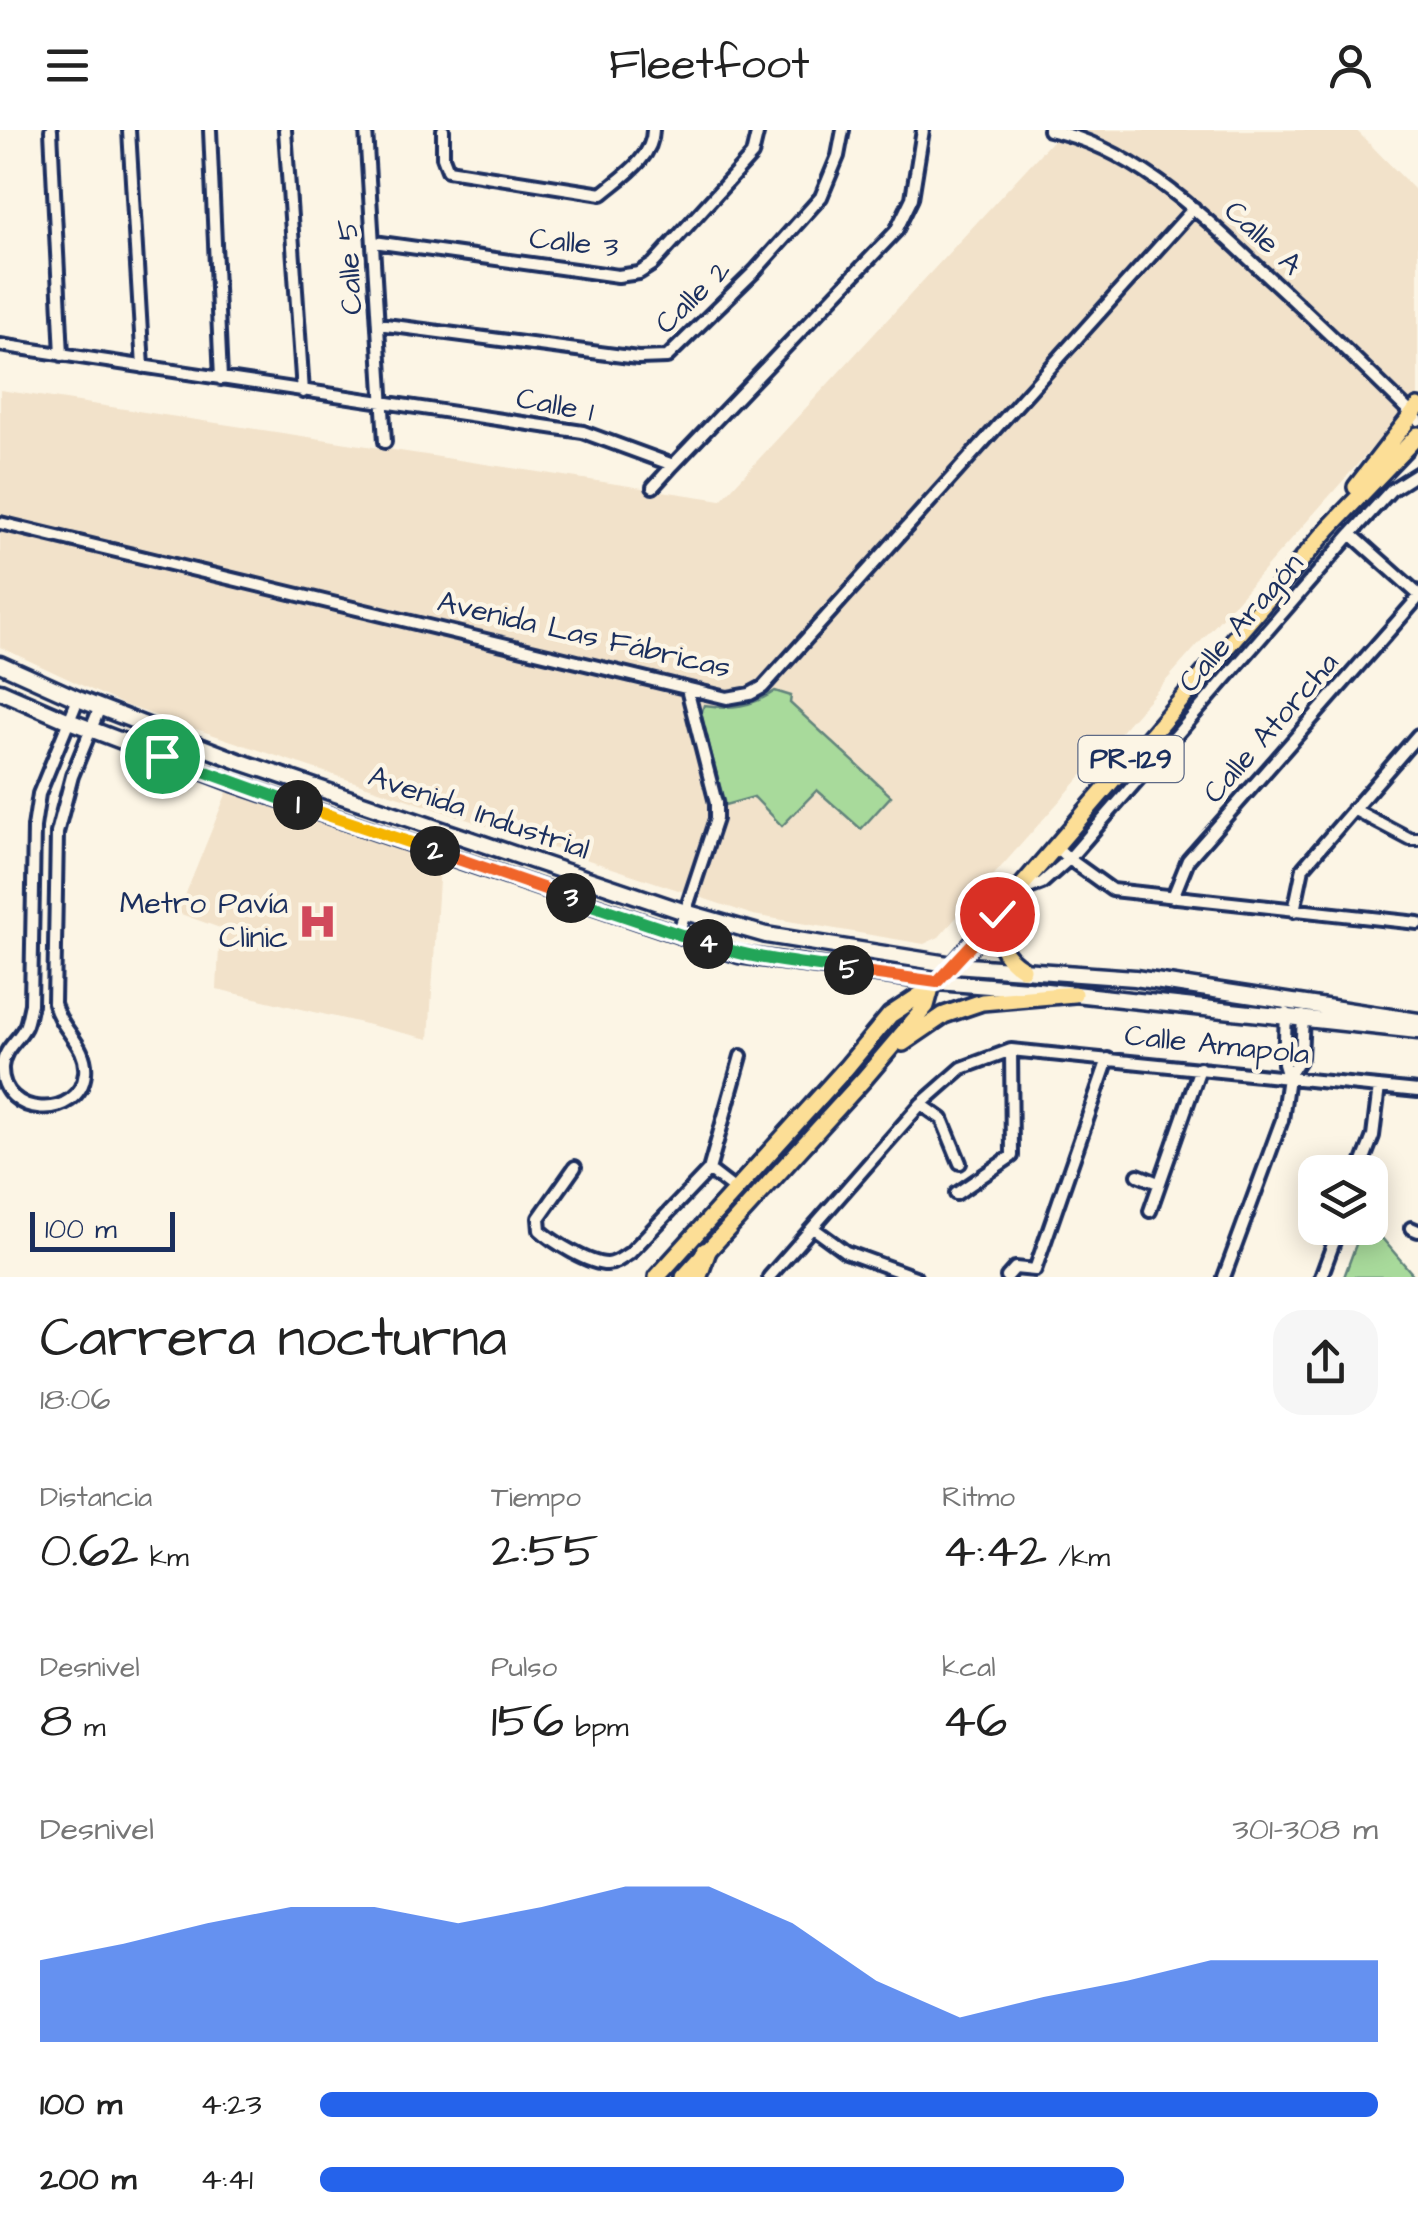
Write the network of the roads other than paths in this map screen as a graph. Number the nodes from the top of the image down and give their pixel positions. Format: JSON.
{"nodes":[{"id":1,"x":52,"y":130,"type":"edge"},
{"id":2,"x":129,"y":130,"type":"edge"},
{"id":3,"x":210,"y":130,"type":"edge"},
{"id":4,"x":285,"y":130,"type":"edge"},
{"id":5,"x":366,"y":130,"type":"edge"},
{"id":6,"x":443,"y":130,"type":"edge"},
{"id":7,"x":652,"y":130,"type":"edge"},
{"id":8,"x":758,"y":130,"type":"edge"},
{"id":9,"x":842,"y":130,"type":"edge"},
{"id":10,"x":922,"y":130,"type":"edge"},
{"id":11,"x":1050,"y":130,"type":"edge"},
{"id":12,"x":1194,"y":208,"type":"junction"},
{"id":13,"x":374,"y":242,"type":"junction"},
{"id":14,"x":378,"y":324,"type":"junction"},
{"id":15,"x":0,"y":346,"type":"edge"},
{"id":16,"x":62,"y":355,"type":"junction"},
{"id":17,"x":144,"y":367,"type":"junction"},
{"id":18,"x":222,"y":379,"type":"junction"},
{"id":19,"x":303,"y":392,"type":"junction"},
{"id":20,"x":384,"y":402,"type":"junction"},
{"id":21,"x":1416,"y":414,"type":"edge"},
{"id":22,"x":1418,"y":434,"type":"edge"},
{"id":23,"x":384,"y":442,"type":"dead end"},
{"id":24,"x":672,"y":465,"type":"junction"},
{"id":25,"x":1418,"y":473,"type":"edge"},
{"id":26,"x":653,"y":487,"type":"dead end"},
{"id":27,"x":0,"y":523,"type":"edge"},
{"id":28,"x":1329,"y":528,"type":"junction"},
{"id":29,"x":1351,"y":534,"type":"junction"},
{"id":30,"x":1418,"y":596,"type":"edge"},
{"id":31,"x":0,"y":664,"type":"edge"},
{"id":32,"x":687,"y":688,"type":"junction"},
{"id":33,"x":0,"y":691,"type":"edge"},
{"id":34,"x":78,"y":699,"type":"junction"},
{"id":35,"x":100,"y":707,"type":"junction"},
{"id":36,"x":69,"y":721,"type":"junction"},
{"id":37,"x":91,"y":730,"type":"junction"},
{"id":38,"x":1418,"y":735,"type":"edge"},
{"id":39,"x":1353,"y":809,"type":"junction"},
{"id":40,"x":1418,"y":839,"type":"edge"},
{"id":41,"x":1056,"y":846,"type":"junction"},
{"id":42,"x":1068,"y":860,"type":"junction"},
{"id":43,"x":1017,"y":892,"type":"junction"},
{"id":44,"x":1173,"y":897,"type":"junction"},
{"id":45,"x":1294,"y":911,"type":"junction"},
{"id":46,"x":685,"y":912,"type":"junction"},
{"id":47,"x":997,"y":914,"type":"junction"},
{"id":48,"x":1418,"y":923,"type":"edge"},
{"id":49,"x":678,"y":934,"type":"junction"},
{"id":50,"x":954,"y":965,"type":"junction"},
{"id":51,"x":1024,"y":969,"type":"junction"},
{"id":52,"x":934,"y":985,"type":"junction"},
{"id":53,"x":1074,"y":994,"type":"junction"},
{"id":54,"x":1286,"y":1002,"type":"junction"},
{"id":55,"x":1303,"y":1013,"type":"junction"},
{"id":56,"x":1286,"y":1018,"type":"junction"},
{"id":57,"x":1418,"y":1021,"type":"edge"},
{"id":58,"x":1418,"y":1031,"type":"edge"},
{"id":59,"x":1012,"y":1050,"type":"junction"},
{"id":60,"x":741,"y":1056,"type":"dead end"},
{"id":61,"x":1108,"y":1059,"type":"junction"},
{"id":62,"x":1200,"y":1068,"type":"junction"},
{"id":63,"x":1288,"y":1077,"type":"junction"},
{"id":64,"x":863,"y":1080,"type":"junction"},
{"id":65,"x":1380,"y":1087,"type":"junction"},
{"id":66,"x":1418,"y":1090,"type":"edge"},
{"id":67,"x":921,"y":1104,"type":"junction"},
{"id":68,"x":1366,"y":1155,"type":"edge"},
{"id":69,"x":960,"y":1163,"type":"dead end"},
{"id":70,"x":574,"y":1167,"type":"dead end"},
{"id":71,"x":709,"y":1170,"type":"junction"},
{"id":72,"x":1138,"y":1175,"type":"dead end"},
{"id":73,"x":1158,"y":1183,"type":"junction"},
{"id":74,"x":735,"y":1190,"type":"junction"},
{"id":75,"x":956,"y":1194,"type":"dead end"},
{"id":76,"x":1150,"y":1211,"type":"dead end"},
{"id":77,"x":813,"y":1228,"type":"junction"},
{"id":78,"x":1333,"y":1245,"type":"edge"},
{"id":79,"x":706,"y":1252,"type":"junction"},
{"id":80,"x":656,"y":1277,"type":"edge"},
{"id":81,"x":684,"y":1277,"type":"edge"},
{"id":82,"x":697,"y":1277,"type":"edge"},
{"id":83,"x":769,"y":1277,"type":"edge"},
{"id":84,"x":914,"y":1277,"type":"edge"},
{"id":85,"x":1007,"y":1277,"type":"edge"},
{"id":86,"x":1224,"y":1277,"type":"edge"},
{"id":87,"x":1321,"y":1277,"type":"edge"}],
"edges":[{"from":1,"to":16,"type":"street"},
{"from":2,"to":17,"type":"street"},
{"from":3,"to":18,"type":"street"},
{"from":4,"to":19,"type":"street"},
{"from":5,"to":13,"type":"street","name":"Calle 5"},
{"from":6,"to":7,"type":"street"},
{"from":8,"to":13,"type":"street","name":"Calle 3"},
{"from":9,"to":14,"type":"street","name":"Calle 2"},
{"from":10,"to":24,"type":"street"},
{"from":11,"to":12,"type":"street","name":"Calle A"},
{"from":12,"to":21,"type":"street","name":"Calle A"},
{"from":12,"to":32,"type":"street","name":"Avenida Las Fábricas"},
{"from":13,"to":14,"type":"street","name":"Calle 5"},
{"from":14,"to":20,"type":"street","name":"Calle 5"},
{"from":15,"to":16,"type":"street","name":"Calle 1"},
{"from":16,"to":17,"type":"street","name":"Calle 1"},
{"from":17,"to":18,"type":"street","name":"Calle 1"},
{"from":18,"to":19,"type":"street","name":"Calle 1"},
{"from":19,"to":20,"type":"street","name":"Calle 1"},
{"from":20,"to":23,"type":"street","name":"Calle 5"},
{"from":20,"to":24,"type":"street","name":"Calle 1"},
{"from":21,"to":28,"type":"main road","number":"PR-129"},
{"from":22,"to":28,"type":"main road","number":"PR-129"},
{"from":24,"to":26,"type":"street"},
{"from":25,"to":29,"type":"street","name":"Calle Aragón"},
{"from":27,"to":32,"type":"street","name":"Avenida Las Fábricas"},
{"from":28,"to":41,"type":"main road","number":"PR-129"},
{"from":29,"to":30,"type":"street"},
{"from":29,"to":42,"type":"street","name":"Calle Aragón"},
{"from":30,"to":44,"type":"street","name":"Calle Atorcha"},
{"from":31,"to":34,"type":"street","name":"Avenida Industrial"},
{"from":32,"to":46,"type":"street"},
{"from":33,"to":36,"type":"street","name":"Avenida Industrial"},
{"from":34,"to":35,"type":"street","name":"Avenida Industrial"},
{"from":34,"to":36,"type":"street"},
{"from":35,"to":37,"type":"street"},
{"from":35,"to":46,"type":"street","name":"Avenida Industrial"},
{"from":36,"to":37,"type":"street","name":"Avenida Industrial"},
{"from":36,"to":37,"type":"street"},
{"from":37,"to":49,"type":"street","name":"Avenida Industrial"},
{"from":38,"to":39,"type":"street"},
{"from":39,"to":40,"type":"street"},
{"from":39,"to":45,"type":"street"},
{"from":41,"to":42,"type":"street"},
{"from":41,"to":43,"type":"main road","number":"PR-129"},
{"from":42,"to":43,"type":"street","name":"Calle Aragón"},
{"from":42,"to":44,"type":"street"},
{"from":43,"to":47,"type":"main road","number":"PR-129"},
{"from":44,"to":45,"type":"street"},
{"from":45,"to":48,"type":"street"},
{"from":46,"to":49,"type":"street"},
{"from":46,"to":50,"type":"street","name":"Avenida Industrial"},
{"from":47,"to":50,"type":"main road","number":"PR-129"},
{"from":47,"to":51,"type":"main road"},
{"from":49,"to":52,"type":"street","name":"Avenida Industrial"},
{"from":50,"to":51,"type":"street","name":"Avenida Industrial"},
{"from":50,"to":52,"type":"main road","number":"PR-129"},
{"from":51,"to":54,"type":"street","name":"Avenida Industrial"},
{"from":52,"to":53,"type":"street","name":"Avenida Industrial"},
{"from":52,"to":64,"type":"main road","number":"PR-129"},
{"from":52,"to":74,"type":"main road","number":"PR-129"},
{"from":53,"to":56,"type":"street","name":"Avenida Industrial"},
{"from":53,"to":64,"type":"main road"},
{"from":54,"to":55,"type":"street","name":"Avenida Industrial"},
{"from":54,"to":56,"type":"street"},
{"from":55,"to":56,"type":"street","name":"Avenida Industrial"},
{"from":55,"to":57,"type":"street"},
{"from":55,"to":58,"type":"street"},
{"from":55,"to":63,"type":"street"},
{"from":56,"to":63,"type":"street"},
{"from":59,"to":61,"type":"street","name":"Calle Amapola"},
{"from":59,"to":67,"type":"street","name":"Calle Amapola"},
{"from":59,"to":75,"type":"street"},
{"from":60,"to":71,"type":"street"},
{"from":61,"to":62,"type":"street","name":"Calle Amapola"},
{"from":61,"to":85,"type":"street"},
{"from":62,"to":63,"type":"street","name":"Calle Amapola"},
{"from":62,"to":73,"type":"street"},
{"from":63,"to":65,"type":"street","name":"Calle Amapola"},
{"from":63,"to":86,"type":"street"},
{"from":64,"to":79,"type":"main road","number":"PR-129"},
{"from":65,"to":66,"type":"street","name":"Calle Amapola"},
{"from":65,"to":68,"type":"street"},
{"from":67,"to":69,"type":"street"},
{"from":67,"to":77,"type":"street","name":"Calle Amapola"},
{"from":70,"to":71,"type":"street"},
{"from":71,"to":74,"type":"street"},
{"from":72,"to":73,"type":"street"},
{"from":73,"to":76,"type":"street"},
{"from":74,"to":80,"type":"main road","number":"PR-129"},
{"from":77,"to":83,"type":"street","name":"Calle Amapola"},
{"from":77,"to":84,"type":"street"},
{"from":78,"to":87,"type":"street"},
{"from":79,"to":81,"type":"main road","number":"PR-129"},
{"from":79,"to":82,"type":"highway"}]}
